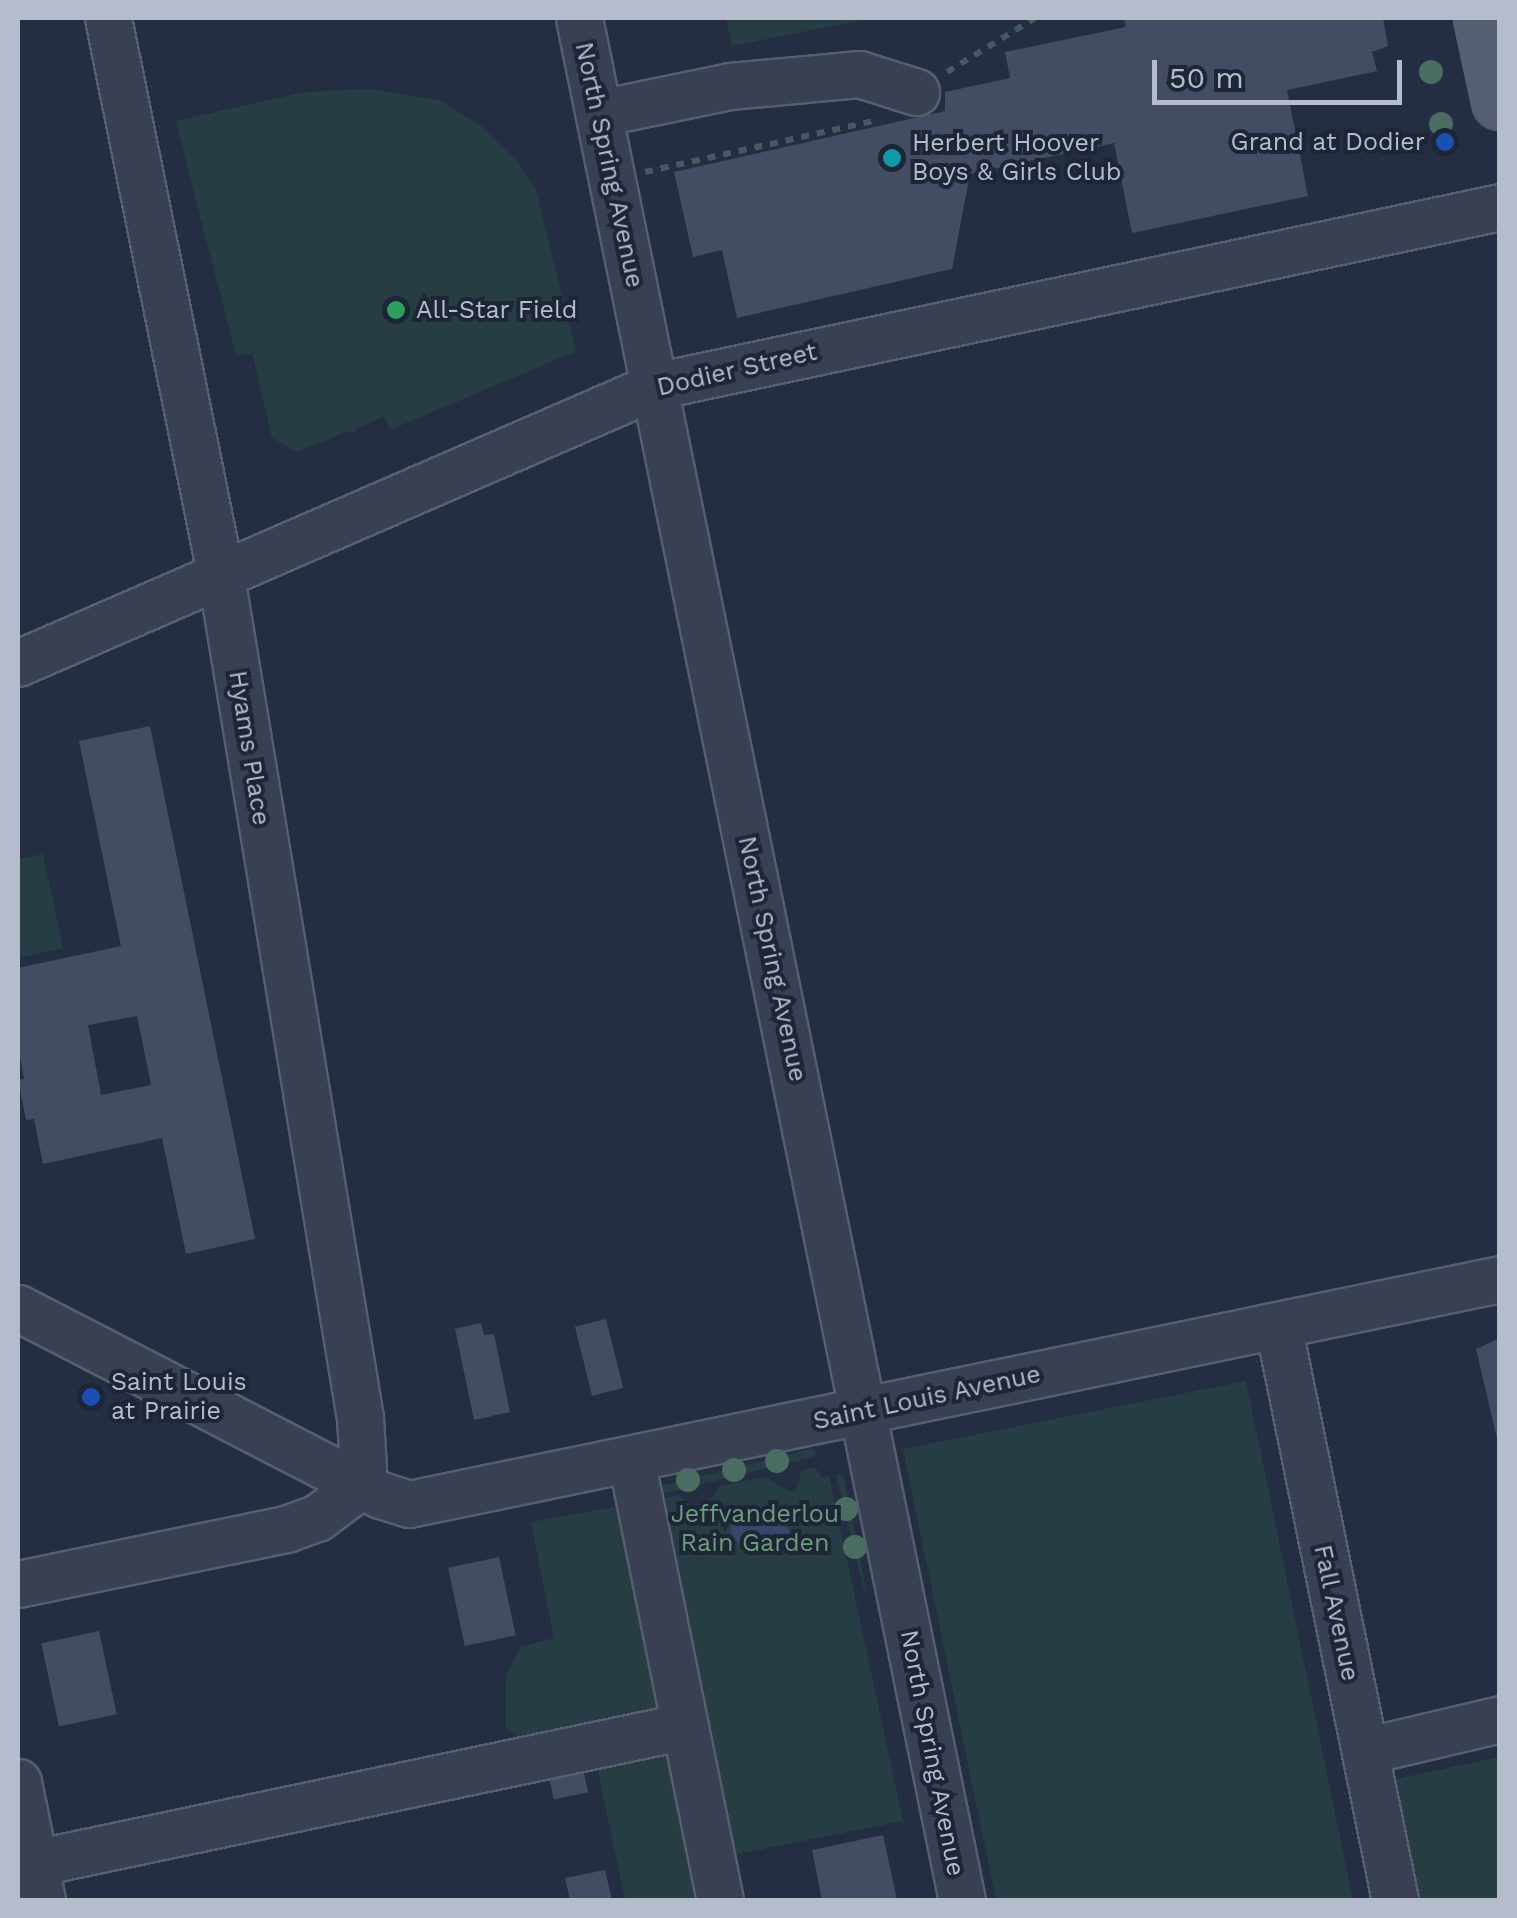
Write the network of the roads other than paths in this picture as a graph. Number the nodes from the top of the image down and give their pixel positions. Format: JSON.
{"nodes":[{"id":1,"x":108,"y":18,"type":"edge"},
{"id":2,"x":579,"y":18,"type":"edge"},
{"id":3,"x":1482,"y":18,"type":"edge"},
{"id":4,"x":916,"y":92,"type":"road end"},
{"id":5,"x":1500,"y":101,"type":"edge"},
{"id":6,"x":598,"y":113,"type":"junction"},
{"id":7,"x":1500,"y":208,"type":"edge"},
{"id":8,"x":655,"y":386,"type":"junction"},
{"id":9,"x":221,"y":577,"type":"junction"},
{"id":10,"x":18,"y":663,"type":"edge"},
{"id":11,"x":1500,"y":1279,"type":"edge"},
{"id":12,"x":18,"y":1308,"type":"edge"},
{"id":13,"x":1278,"y":1325,"type":"junction"},
{"id":14,"x":864,"y":1411,"type":"junction"},
{"id":15,"x":631,"y":1459,"type":"junction"},
{"id":16,"x":357,"y":1482,"type":"junction"},
{"id":17,"x":18,"y":1584,"type":"edge"},
{"id":18,"x":1500,"y":1719,"type":"edge"},
{"id":19,"x":685,"y":1726,"type":"junction"},
{"id":20,"x":1365,"y":1751,"type":"junction"},
{"id":21,"x":20,"y":1804,"type":"edge"},
{"id":22,"x":38,"y":1882,"type":"edge"},
{"id":23,"x":720,"y":1900,"type":"edge"},
{"id":24,"x":962,"y":1900,"type":"edge"},
{"id":25,"x":1395,"y":1900,"type":"edge"}],
"edges":[{"from":1,"to":9,"type":"street","name":"Hyams Place"},
{"from":2,"to":6,"type":"street","name":"North Spring Avenue"},
{"from":3,"to":5,"type":"main road"},
{"from":4,"to":6,"type":"street"},
{"from":6,"to":8,"type":"street","name":"North Spring Avenue"},
{"from":7,"to":8,"type":"street","name":"Dodier Street"},
{"from":8,"to":9,"type":"street","name":"Dodier Street"},
{"from":8,"to":14,"type":"street","name":"North Spring Avenue"},
{"from":9,"to":10,"type":"street","name":"Dodier Street"},
{"from":9,"to":16,"type":"street","name":"Hyams Place"},
{"from":11,"to":13,"type":"street","name":"Saint Louis Avenue"},
{"from":12,"to":16,"type":"street","name":"Saint Louis Avenue"},
{"from":13,"to":14,"type":"street","name":"Saint Louis Avenue"},
{"from":13,"to":20,"type":"street","name":"Fall Avenue"},
{"from":14,"to":15,"type":"street","name":"Saint Louis Avenue"},
{"from":14,"to":24,"type":"street","name":"North Spring Avenue"},
{"from":15,"to":16,"type":"street","name":"Saint Louis Avenue"},
{"from":15,"to":19,"type":"street"},
{"from":16,"to":17,"type":"street"},
{"from":18,"to":20,"type":"street"},
{"from":19,"to":22,"type":"street"},
{"from":19,"to":23,"type":"street"},
{"from":20,"to":25,"type":"street","name":"Fall Avenue"},
{"from":21,"to":22,"type":"street"}]}
